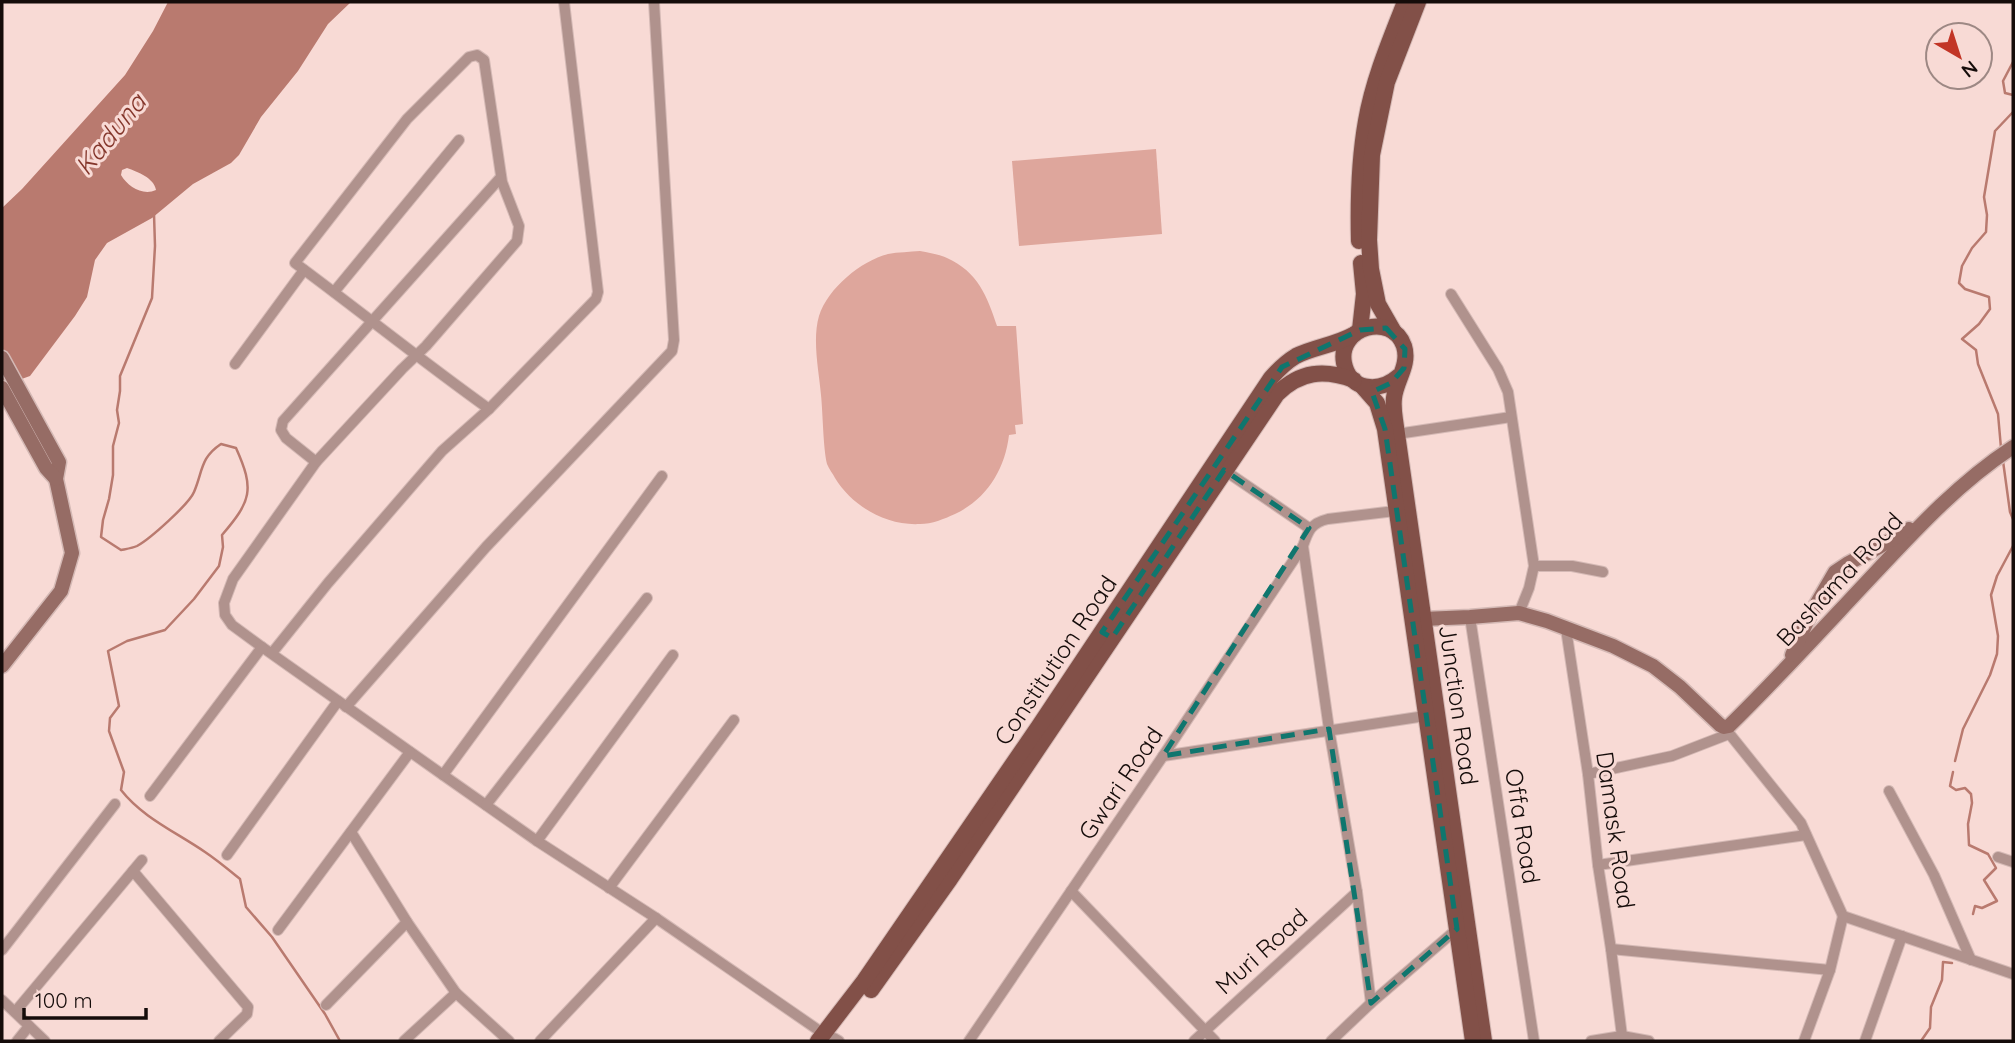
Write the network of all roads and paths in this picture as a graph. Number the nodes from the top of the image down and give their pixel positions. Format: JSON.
{"nodes":[{"id":1,"x":564,"y":2,"type":"edge"},
{"id":2,"x":654,"y":2,"type":"edge"},
{"id":3,"x":1405,"y":2,"type":"edge"},
{"id":4,"x":1418,"y":2,"type":"edge"},
{"id":5,"x":459,"y":140,"type":"dead end"},
{"id":6,"x":501,"y":177,"type":"junction"},
{"id":7,"x":304,"y":270,"type":"junction"},
{"id":8,"x":334,"y":292,"type":"junction"},
{"id":9,"x":1451,"y":294,"type":"dead end"},
{"id":10,"x":373,"y":320,"type":"junction"},
{"id":11,"x":1357,"y":332,"type":"junction"},
{"id":12,"x":1394,"y":332,"type":"junction"},
{"id":13,"x":417,"y":357,"type":"junction"},
{"id":14,"x":2,"y":358,"type":"edge"},
{"id":15,"x":236,"y":364,"type":"dead end"},
{"id":16,"x":1399,"y":376,"type":"junction"},
{"id":17,"x":1358,"y":383,"type":"junction"},
{"id":18,"x":2,"y":388,"type":"edge"},
{"id":19,"x":489,"y":409,"type":"junction"},
{"id":20,"x":1511,"y":417,"type":"junction"},
{"id":21,"x":1397,"y":434,"type":"junction"},
{"id":22,"x":2013,"y":447,"type":"edge"},
{"id":23,"x":316,"y":462,"type":"junction"},
{"id":24,"x":1224,"y":470,"type":"junction"},
{"id":25,"x":662,"y":476,"type":"dead end"},
{"id":26,"x":56,"y":479,"type":"junction"},
{"id":27,"x":1395,"y":511,"type":"junction"},
{"id":28,"x":1926,"y":519,"type":"junction"},
{"id":29,"x":1310,"y":528,"type":"junction"},
{"id":30,"x":1303,"y":546,"type":"junction"},
{"id":31,"x":1534,"y":566,"type":"junction"},
{"id":32,"x":1603,"y":572,"type":"dead end"},
{"id":33,"x":648,"y":598,"type":"dead end"},
{"id":34,"x":1519,"y":613,"type":"junction"},
{"id":35,"x":1470,"y":617,"type":"junction"},
{"id":36,"x":1423,"y":618,"type":"junction"},
{"id":37,"x":1566,"y":629,"type":"junction"},
{"id":38,"x":1107,"y":635,"type":"junction"},
{"id":39,"x":262,"y":647,"type":"junction"},
{"id":40,"x":272,"y":653,"type":"junction"},
{"id":41,"x":673,"y":655,"type":"dead end"},
{"id":42,"x":2,"y":666,"type":"edge"},
{"id":43,"x":1786,"y":669,"type":"junction"},
{"id":44,"x":342,"y":704,"type":"junction"},
{"id":45,"x":1425,"y":716,"type":"junction"},
{"id":46,"x":734,"y":720,"type":"dead end"},
{"id":47,"x":1329,"y":729,"type":"junction"},
{"id":48,"x":1727,"y":731,"type":"junction"},
{"id":49,"x":410,"y":752,"type":"junction"},
{"id":50,"x":1163,"y":756,"type":"junction"},
{"id":51,"x":1588,"y":774,"type":"junction"},
{"id":52,"x":443,"y":775,"type":"junction"},
{"id":53,"x":1889,"y":791,"type":"dead end"},
{"id":54,"x":150,"y":796,"type":"dead end"},
{"id":55,"x":115,"y":804,"type":"dead end"},
{"id":56,"x":486,"y":805,"type":"junction"},
{"id":57,"x":351,"y":832,"type":"junction"},
{"id":58,"x":1806,"y":835,"type":"junction"},
{"id":59,"x":537,"y":841,"type":"junction"},
{"id":60,"x":227,"y":855,"type":"dead end"},
{"id":61,"x":1998,"y":858,"type":"dead end"},
{"id":62,"x":142,"y":860,"type":"dead end"},
{"id":63,"x":2013,"y":862,"type":"edge"},
{"id":64,"x":1598,"y":864,"type":"junction"},
{"id":65,"x":133,"y":871,"type":"junction"},
{"id":66,"x":609,"y":888,"type":"junction"},
{"id":67,"x":1071,"y":891,"type":"junction"},
{"id":68,"x":1357,"y":892,"type":"junction"},
{"id":69,"x":1843,"y":916,"type":"junction"},
{"id":70,"x":656,"y":918,"type":"junction"},
{"id":71,"x":407,"y":922,"type":"junction"},
{"id":72,"x":1457,"y":929,"type":"junction"},
{"id":73,"x":278,"y":930,"type":"dead end"},
{"id":74,"x":1902,"y":936,"type":"junction"},
{"id":75,"x":1611,"y":949,"type":"junction"},
{"id":76,"x":2,"y":950,"type":"edge"},
{"id":77,"x":1971,"y":960,"type":"junction"},
{"id":78,"x":1830,"y":970,"type":"junction"},
{"id":79,"x":2013,"y":974,"type":"edge"},
{"id":80,"x":456,"y":993,"type":"junction"},
{"id":81,"x":2,"y":1000,"type":"edge"},
{"id":82,"x":1371,"y":1003,"type":"junction"},
{"id":83,"x":326,"y":1005,"type":"dead end"},
{"id":84,"x":15,"y":1012,"type":"junction"},
{"id":85,"x":29,"y":1026,"type":"junction"},
{"id":86,"x":1205,"y":1031,"type":"junction"},
{"id":87,"x":1622,"y":1036,"type":"junction"},
{"id":88,"x":829,"y":1039,"type":"edge"},
{"id":89,"x":18,"y":1041,"type":"edge"},
{"id":90,"x":45,"y":1041,"type":"edge"},
{"id":91,"x":219,"y":1041,"type":"edge"},
{"id":92,"x":404,"y":1041,"type":"edge"},
{"id":93,"x":509,"y":1041,"type":"edge"},
{"id":94,"x":540,"y":1041,"type":"edge"},
{"id":95,"x":970,"y":1041,"type":"edge"},
{"id":96,"x":1194,"y":1041,"type":"edge"},
{"id":97,"x":1215,"y":1041,"type":"edge"},
{"id":98,"x":1331,"y":1041,"type":"edge"},
{"id":99,"x":1473,"y":1041,"type":"edge"},
{"id":100,"x":1484,"y":1041,"type":"edge"},
{"id":101,"x":1534,"y":1041,"type":"edge"},
{"id":102,"x":1591,"y":1041,"type":"edge"},
{"id":103,"x":1649,"y":1041,"type":"edge"},
{"id":104,"x":1804,"y":1041,"type":"edge"},
{"id":105,"x":1865,"y":1041,"type":"edge"}],
"edges":[{"from":1,"to":19,"type":"street"},
{"from":2,"to":44,"type":"street"},
{"from":3,"to":11,"type":"main road"},
{"from":4,"to":12,"type":"main road"},
{"from":5,"to":8,"type":"street"},
{"from":6,"to":7,"type":"street"},
{"from":6,"to":10,"type":"street"},
{"from":6,"to":13,"type":"street"},
{"from":7,"to":8,"type":"street"},
{"from":7,"to":15,"type":"street"},
{"from":8,"to":10,"type":"street"},
{"from":9,"to":20,"type":"street"},
{"from":10,"to":13,"type":"street"},
{"from":10,"to":23,"type":"street"},
{"from":11,"to":12,"type":"main road"},
{"from":11,"to":17,"type":"main road"},
{"from":11,"to":38,"type":"main road","name":"Constitution Road"},
{"from":12,"to":16,"type":"main road"},
{"from":13,"to":19,"type":"street"},
{"from":13,"to":23,"type":"street"},
{"from":14,"to":26,"type":"street"},
{"from":16,"to":17,"type":"main road"},
{"from":16,"to":21,"type":"main road","name":"Junction Road"},
{"from":17,"to":24,"type":"main road","name":"Constitution Road"},
{"from":17,"to":27,"type":"main road","name":"Junction Road"},
{"from":18,"to":26,"type":"street"},
{"from":19,"to":40,"type":"street"},
{"from":20,"to":21,"type":"street"},
{"from":20,"to":31,"type":"street"},
{"from":21,"to":36,"type":"main road","name":"Junction Road"},
{"from":22,"to":28,"type":"street","name":"Bashama Road"},
{"from":23,"to":39,"type":"street"},
{"from":24,"to":29,"type":"street"},
{"from":24,"to":38,"type":"main road","name":"Constitution Road"},
{"from":25,"to":52,"type":"street"},
{"from":26,"to":42,"type":"street"},
{"from":27,"to":29,"type":"street"},
{"from":27,"to":45,"type":"main road","name":"Junction Road"},
{"from":28,"to":43,"type":"street","name":"Bashama Road"},
{"from":28,"to":43,"type":"street","name":"Bashama Road"},
{"from":29,"to":30,"type":"street","name":"Gwari Road"},
{"from":30,"to":47,"type":"street","name":"Gwari Road"},
{"from":30,"to":50,"type":"street","name":"Gwari Road"},
{"from":31,"to":32,"type":"street"},
{"from":31,"to":34,"type":"street"},
{"from":33,"to":56,"type":"street"},
{"from":34,"to":35,"type":"street"},
{"from":34,"to":37,"type":"street"},
{"from":35,"to":36,"type":"street"},
{"from":35,"to":101,"type":"street","name":"Offa Road"},
{"from":36,"to":100,"type":"main road","name":"Junction Road"},
{"from":37,"to":48,"type":"street"},
{"from":37,"to":51,"type":"street","name":"Damask Road"},
{"from":38,"to":88,"type":"main road","name":"Constitution Road"},
{"from":39,"to":40,"type":"street"},
{"from":39,"to":54,"type":"street"},
{"from":40,"to":44,"type":"street"},
{"from":41,"to":59,"type":"street"},
{"from":43,"to":48,"type":"street","name":"Bashama Road"},
{"from":44,"to":49,"type":"street"},
{"from":44,"to":60,"type":"street"},
{"from":45,"to":47,"type":"street"},
{"from":45,"to":72,"type":"main road","name":"Junction Road"},
{"from":46,"to":66,"type":"street"},
{"from":47,"to":50,"type":"street"},
{"from":47,"to":68,"type":"street","name":"Gwari Road"},
{"from":48,"to":51,"type":"street"},
{"from":48,"to":58,"type":"street"},
{"from":49,"to":52,"type":"street"},
{"from":49,"to":57,"type":"street"},
{"from":50,"to":67,"type":"street","name":"Gwari Road"},
{"from":51,"to":64,"type":"street","name":"Damask Road"},
{"from":52,"to":56,"type":"street"},
{"from":53,"to":77,"type":"street"},
{"from":55,"to":76,"type":"street"},
{"from":56,"to":59,"type":"street"},
{"from":57,"to":71,"type":"street"},
{"from":57,"to":73,"type":"street"},
{"from":58,"to":64,"type":"street"},
{"from":58,"to":69,"type":"street"},
{"from":59,"to":66,"type":"street"},
{"from":61,"to":63,"type":"street"},
{"from":62,"to":65,"type":"street"},
{"from":64,"to":75,"type":"street","name":"Damask Road"},
{"from":65,"to":84,"type":"street"},
{"from":65,"to":91,"type":"street"},
{"from":66,"to":70,"type":"street"},
{"from":67,"to":86,"type":"street"},
{"from":67,"to":95,"type":"street","name":"Gwari Road"},
{"from":68,"to":82,"type":"street","name":"Gwari Road"},
{"from":68,"to":86,"type":"street","name":"Muri Road"},
{"from":69,"to":74,"type":"street"},
{"from":69,"to":78,"type":"street"},
{"from":70,"to":88,"type":"street"},
{"from":70,"to":94,"type":"street"},
{"from":71,"to":80,"type":"street"},
{"from":71,"to":83,"type":"street"},
{"from":72,"to":82,"type":"street"},
{"from":72,"to":99,"type":"main road","name":"Junction Road"},
{"from":74,"to":77,"type":"street"},
{"from":74,"to":105,"type":"street"},
{"from":75,"to":78,"type":"street"},
{"from":75,"to":87,"type":"street","name":"Damask Road"},
{"from":77,"to":79,"type":"street"},
{"from":78,"to":104,"type":"street"},
{"from":80,"to":92,"type":"street"},
{"from":80,"to":93,"type":"street"},
{"from":81,"to":84,"type":"street"},
{"from":82,"to":98,"type":"street"},
{"from":84,"to":85,"type":"street"},
{"from":85,"to":89,"type":"street"},
{"from":85,"to":90,"type":"street"},
{"from":86,"to":96,"type":"street","name":"Muri Road"},
{"from":86,"to":97,"type":"street"},
{"from":87,"to":102,"type":"street"},
{"from":87,"to":103,"type":"street"}]}
